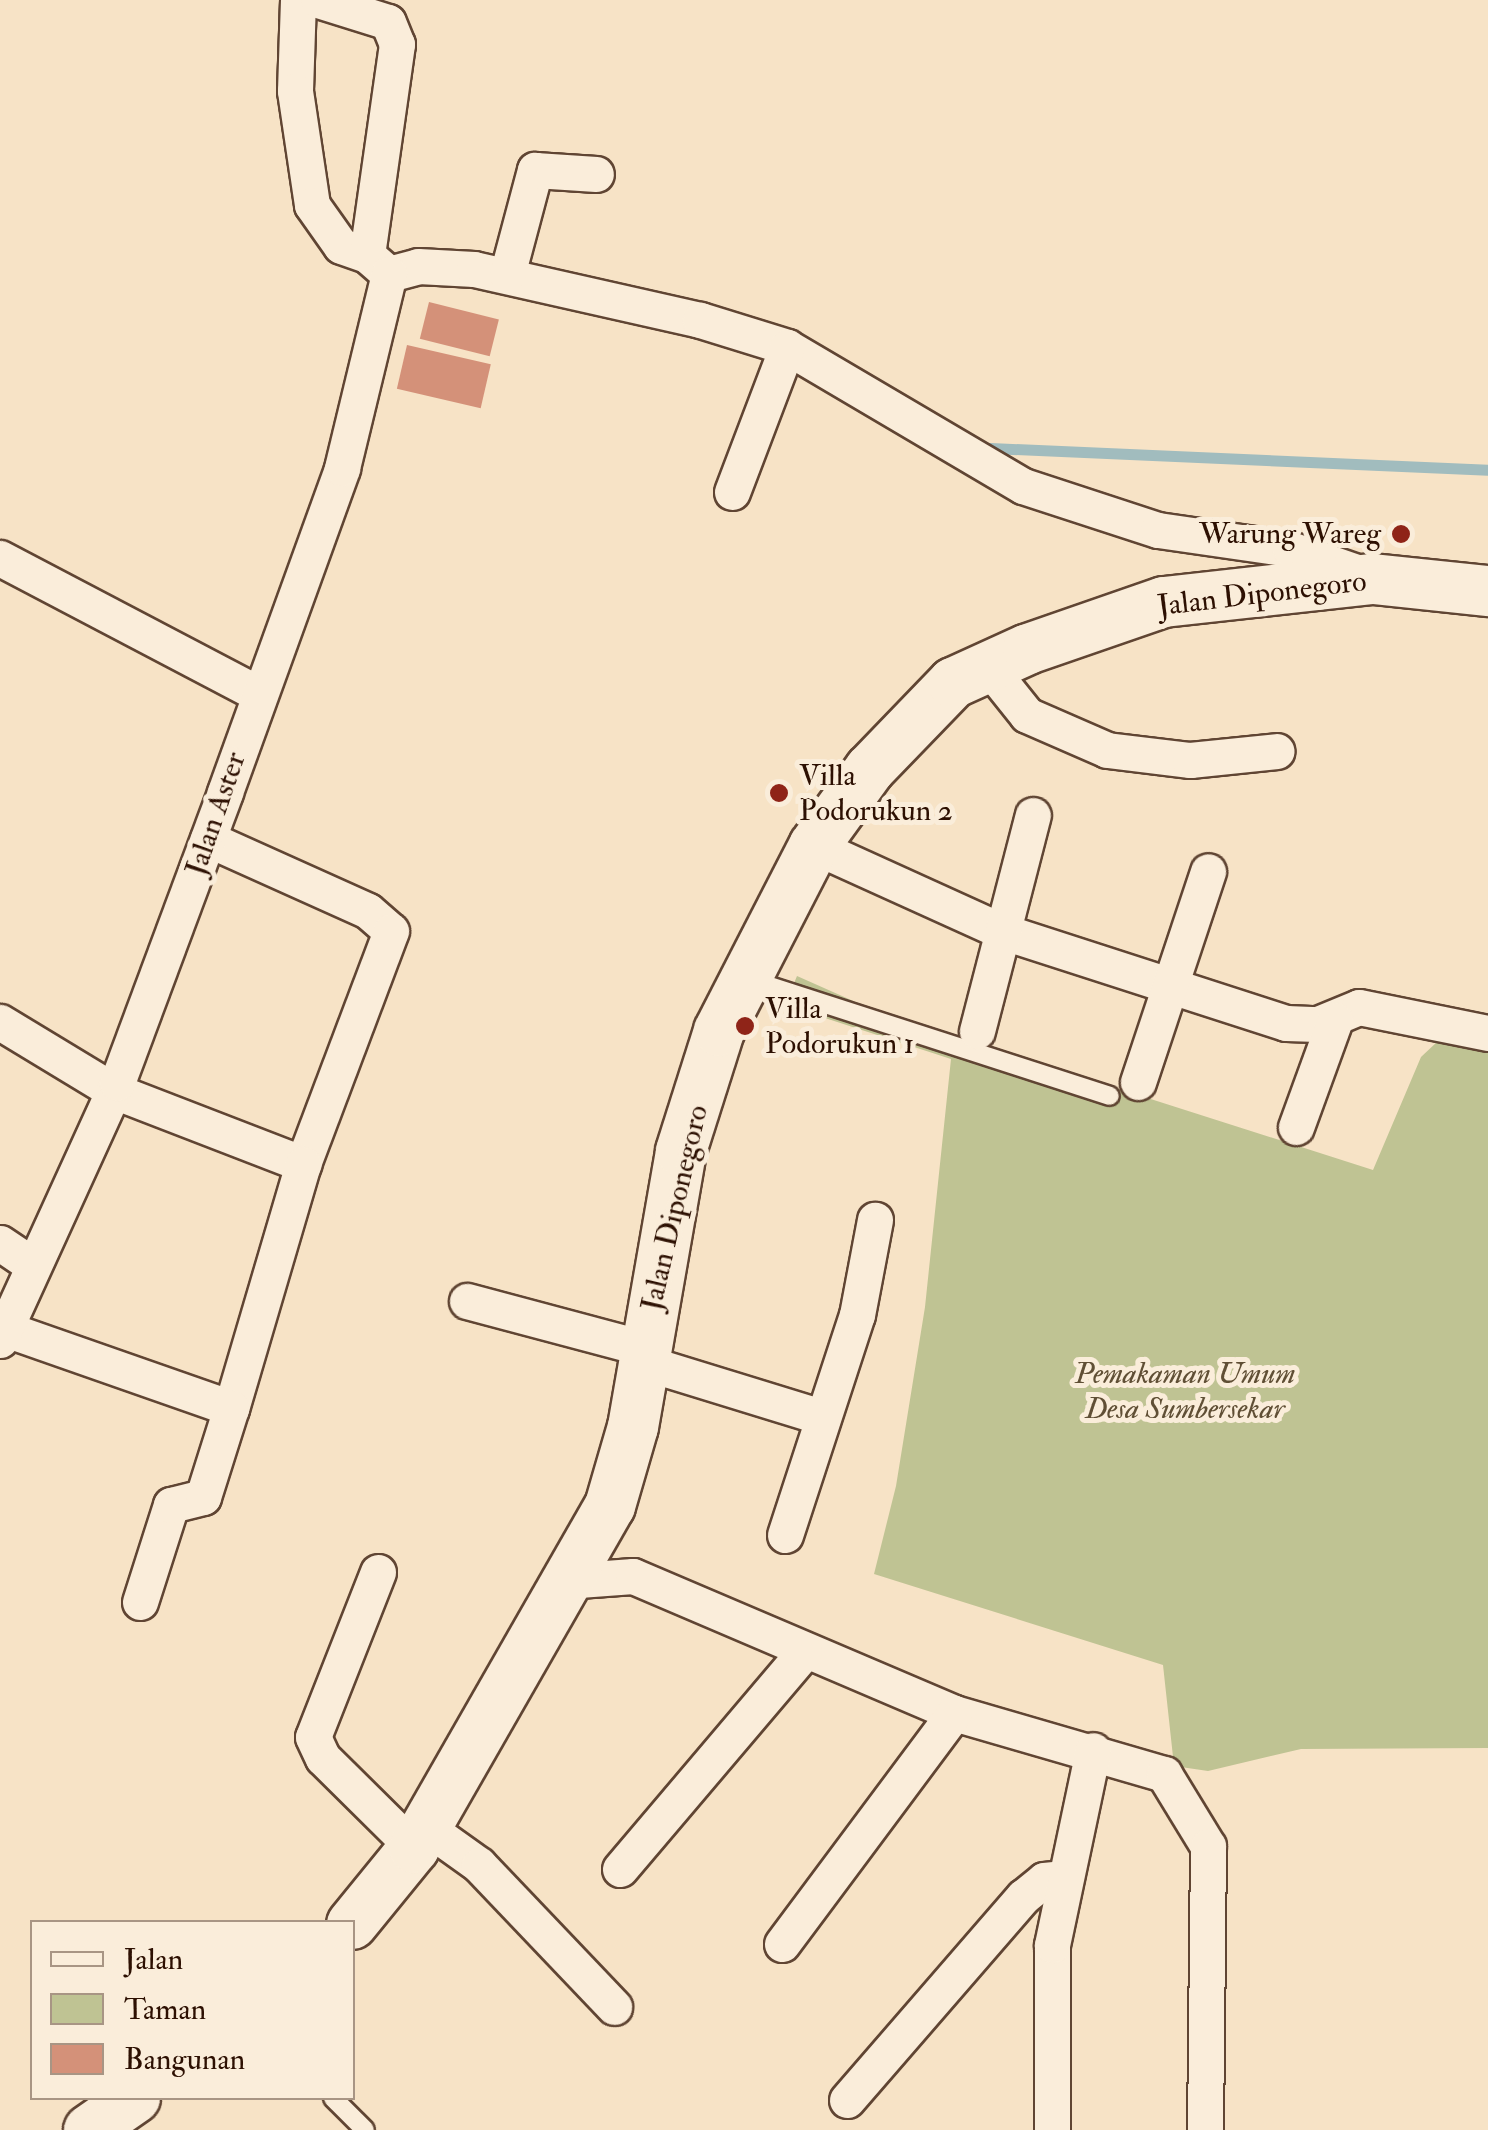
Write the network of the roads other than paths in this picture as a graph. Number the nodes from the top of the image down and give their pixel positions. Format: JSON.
{"nodes":[{"id":1,"x":298,"y":0,"type":"edge"},
{"id":2,"x":318,"y":0,"type":"edge"},
{"id":3,"x":383,"y":10,"type":"edge"},
{"id":4,"x":596,"y":174,"type":"dead end"},
{"id":5,"x":378,"y":265,"type":"junction"},
{"id":6,"x":506,"y":276,"type":"junction"},
{"id":7,"x":786,"y":346,"type":"junction"},
{"id":8,"x":732,"y":492,"type":"dead end"},
{"id":9,"x":0,"y":558,"type":"edge"},
{"id":10,"x":1373,"y":579,"type":"junction"},
{"id":11,"x":1488,"y":591,"type":"edge"},
{"id":12,"x":987,"y":665,"type":"junction"},
{"id":13,"x":257,"y":693,"type":"junction"},
{"id":14,"x":1278,"y":751,"type":"dead end"},
{"id":15,"x":1033,"y":814,"type":"dead end"},
{"id":16,"x":208,"y":838,"type":"junction"},
{"id":17,"x":814,"y":846,"type":"junction"},
{"id":18,"x":1208,"y":871,"type":"dead end"},
{"id":19,"x":1001,"y":931,"type":"junction"},
{"id":20,"x":742,"y":977,"type":"junction"},
{"id":21,"x":1170,"y":982,"type":"junction"},
{"id":22,"x":1335,"y":1020,"type":"junction"},
{"id":23,"x":0,"y":1022,"type":"edge"},
{"id":24,"x":977,"y":1031,"type":"dead end"},
{"id":25,"x":1488,"y":1033,"type":"edge"},
{"id":26,"x":1124,"y":1089,"type":"joint"},
{"id":27,"x":114,"y":1092,"type":"junction"},
{"id":28,"x":1296,"y":1127,"type":"dead end"},
{"id":29,"x":303,"y":1164,"type":"junction"},
{"id":30,"x":875,"y":1220,"type":"dead end"},
{"id":31,"x":0,"y":1243,"type":"edge"},
{"id":32,"x":33,"y":1265,"type":"junction"},
{"id":33,"x":466,"y":1301,"type":"dead end"},
{"id":34,"x":2,"y":1334,"type":"edge"},
{"id":35,"x":643,"y":1355,"type":"junction"},
{"id":36,"x":231,"y":1408,"type":"junction"},
{"id":37,"x":822,"y":1417,"type":"junction"},
{"id":38,"x":610,"y":1506,"type":"junction"},
{"id":39,"x":785,"y":1535,"type":"dead end"},
{"id":40,"x":378,"y":1572,"type":"dead end"},
{"id":41,"x":633,"y":1576,"type":"junction"},
{"id":42,"x":564,"y":1581,"type":"junction"},
{"id":43,"x":140,"y":1602,"type":"dead end"},
{"id":44,"x":804,"y":1652,"type":"junction"},
{"id":45,"x":954,"y":1714,"type":"junction"},
{"id":46,"x":1093,"y":1750,"type":"junction"},
{"id":47,"x":420,"y":1837,"type":"junction"},
{"id":48,"x":620,"y":1869,"type":"dead end"},
{"id":49,"x":1062,"y":1878,"type":"junction"},
{"id":50,"x":355,"y":1920,"type":"edge"},
{"id":51,"x":782,"y":1944,"type":"dead end"},
{"id":52,"x":614,"y":2007,"type":"dead end"},
{"id":53,"x":133,"y":2100,"type":"edge"},
{"id":54,"x":335,"y":2100,"type":"edge"},
{"id":55,"x":847,"y":2100,"type":"dead end"},
{"id":56,"x":89,"y":2130,"type":"edge"},
{"id":57,"x":365,"y":2130,"type":"edge"},
{"id":58,"x":1052,"y":2130,"type":"edge"},
{"id":59,"x":1205,"y":2130,"type":"edge"}],
"edges":[{"from":1,"to":5,"type":"street"},
{"from":2,"to":3,"type":"street"},
{"from":3,"to":5,"type":"street","name":"Jalan Aster"},
{"from":4,"to":6,"type":"street"},
{"from":5,"to":6,"type":"street"},
{"from":5,"to":13,"type":"street","name":"Jalan Aster"},
{"from":6,"to":7,"type":"street"},
{"from":7,"to":8,"type":"street"},
{"from":7,"to":10,"type":"street"},
{"from":9,"to":13,"type":"street"},
{"from":10,"to":11,"type":"main road","name":"Jalan Diponegoro"},
{"from":10,"to":12,"type":"main road","name":"Jalan Diponegoro"},
{"from":12,"to":14,"type":"street"},
{"from":12,"to":17,"type":"main road","name":"Jalan Diponegoro"},
{"from":13,"to":16,"type":"street","name":"Jalan Aster"},
{"from":15,"to":19,"type":"street"},
{"from":16,"to":27,"type":"street","name":"Jalan Aster"},
{"from":16,"to":29,"type":"street"},
{"from":17,"to":19,"type":"street"},
{"from":17,"to":20,"type":"main road","name":"Jalan Diponegoro"},
{"from":18,"to":21,"type":"street"},
{"from":19,"to":21,"type":"street"},
{"from":19,"to":24,"type":"street"},
{"from":20,"to":26,"type":"lane"},
{"from":20,"to":35,"type":"main road","name":"Jalan Diponegoro"},
{"from":21,"to":22,"type":"street"},
{"from":21,"to":26,"type":"street"},
{"from":22,"to":25,"type":"street"},
{"from":22,"to":28,"type":"street"},
{"from":23,"to":27,"type":"street"},
{"from":27,"to":29,"type":"street"},
{"from":27,"to":32,"type":"street","name":"Jalan Aster"},
{"from":29,"to":36,"type":"street"},
{"from":30,"to":37,"type":"street"},
{"from":31,"to":32,"type":"street"},
{"from":32,"to":34,"type":"street","name":"Jalan Aster"},
{"from":33,"to":35,"type":"street"},
{"from":34,"to":36,"type":"street"},
{"from":35,"to":37,"type":"street"},
{"from":35,"to":38,"type":"main road","name":"Jalan Diponegoro"},
{"from":36,"to":43,"type":"street"},
{"from":37,"to":39,"type":"street"},
{"from":38,"to":41,"type":"street"},
{"from":38,"to":42,"type":"main road","name":"Jalan Diponegoro"},
{"from":40,"to":47,"type":"street"},
{"from":41,"to":42,"type":"street"},
{"from":41,"to":44,"type":"street"},
{"from":42,"to":47,"type":"main road","name":"Jalan Diponegoro"},
{"from":44,"to":45,"type":"street"},
{"from":44,"to":48,"type":"street"},
{"from":45,"to":46,"type":"street"},
{"from":45,"to":51,"type":"street"},
{"from":46,"to":49,"type":"street"},
{"from":46,"to":59,"type":"street"},
{"from":47,"to":50,"type":"main road","name":"Jalan Diponegoro"},
{"from":47,"to":52,"type":"street"},
{"from":49,"to":55,"type":"street"},
{"from":49,"to":58,"type":"street"},
{"from":53,"to":56,"type":"main road"},
{"from":54,"to":57,"type":"lane"}]}
